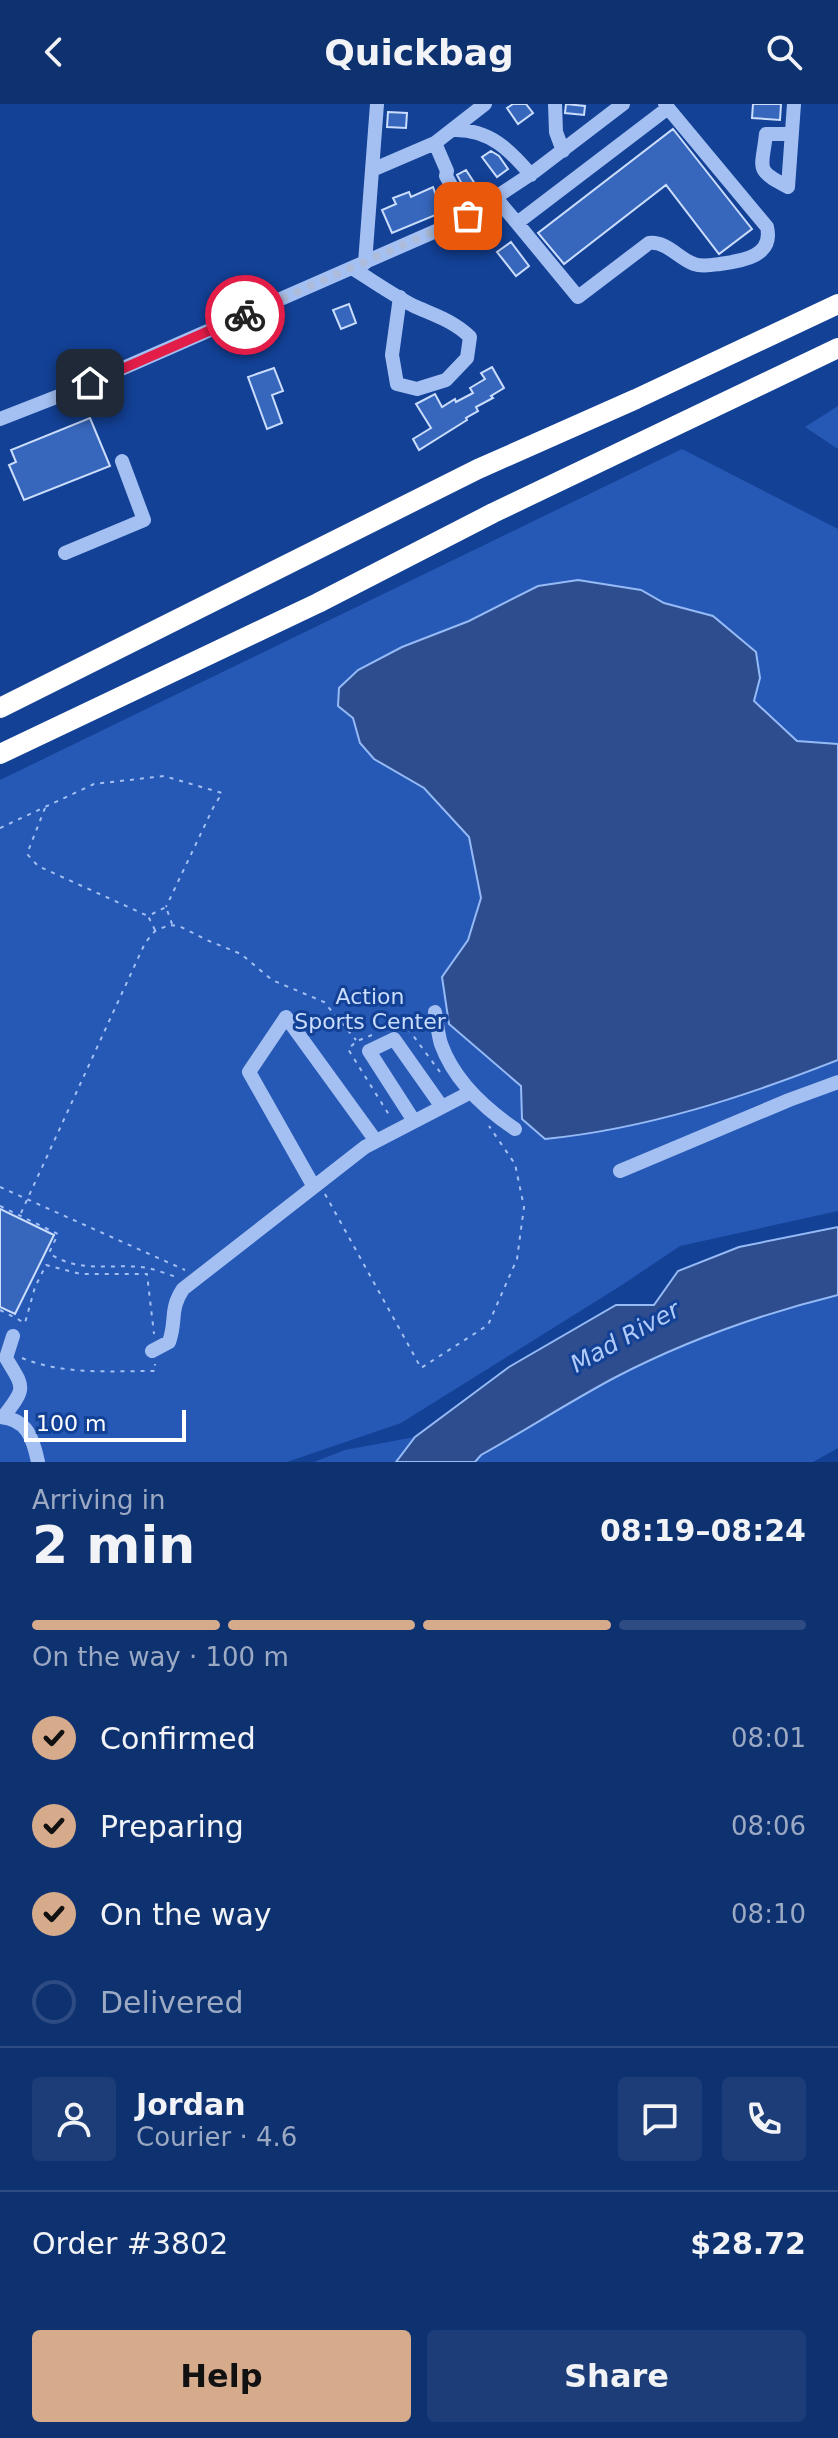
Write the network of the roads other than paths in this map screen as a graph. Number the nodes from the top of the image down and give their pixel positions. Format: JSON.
{"nodes":[{"id":1,"x":377,"y":104,"type":"edge"},
{"id":2,"x":485,"y":104,"type":"edge"},
{"id":3,"x":555,"y":104,"type":"edge"},
{"id":4,"x":623,"y":104,"type":"edge"},
{"id":5,"x":794,"y":104,"type":"edge"},
{"id":6,"x":667,"y":106,"type":"edge"},
{"id":7,"x":454,"y":130,"type":"junction"},
{"id":8,"x":792,"y":134,"type":"dead end"},
{"id":9,"x":435,"y":143,"type":"junction"},
{"id":10,"x":563,"y":151,"type":"junction"},
{"id":11,"x":372,"y":170,"type":"junction"},
{"id":12,"x":531,"y":175,"type":"junction"},
{"id":13,"x":496,"y":198,"type":"junction"},
{"id":14,"x":468,"y":216,"type":"junction"},
{"id":15,"x":517,"y":223,"type":"junction"},
{"id":16,"x":359,"y":266,"type":"junction"},
{"id":17,"x":400,"y":297,"type":"junction"},
{"id":18,"x":838,"y":304,"type":"edge"},
{"id":19,"x":838,"y":348,"type":"edge"},
{"id":20,"x":0,"y":419,"type":"edge"},
{"id":21,"x":122,"y":461,"type":"dead end"},
{"id":22,"x":65,"y":553,"type":"dead end"},
{"id":23,"x":0,"y":708,"type":"edge"},
{"id":24,"x":0,"y":754,"type":"edge"},
{"id":25,"x":435,"y":1012,"type":"dead end"},
{"id":26,"x":838,"y":1082,"type":"edge"},
{"id":27,"x":471,"y":1092,"type":"junction"},
{"id":28,"x":442,"y":1107,"type":"junction"},
{"id":29,"x":414,"y":1121,"type":"junction"},
{"id":30,"x":515,"y":1129,"type":"dead end"},
{"id":31,"x":376,"y":1141,"type":"junction"},
{"id":32,"x":620,"y":1171,"type":"dead end"},
{"id":33,"x":318,"y":1189,"type":"junction"},
{"id":34,"x":13,"y":1336,"type":"dead end"},
{"id":35,"x":155,"y":1350,"type":"road end"},
{"id":36,"x":2,"y":1417,"type":"edge"},
{"id":37,"x":38,"y":1462,"type":"edge"}],
"edges":[{"from":1,"to":11,"type":"street"},
{"from":2,"to":7,"type":"street"},
{"from":3,"to":10,"type":"street"},
{"from":4,"to":10,"type":"street"},
{"from":5,"to":8,"type":"street"},
{"from":6,"to":15,"type":"street"},
{"from":6,"to":15,"type":"street"},
{"from":7,"to":9,"type":"street"},
{"from":7,"to":12,"type":"street"},
{"from":9,"to":11,"type":"street"},
{"from":9,"to":14,"type":"street"},
{"from":10,"to":12,"type":"street"},
{"from":11,"to":16,"type":"street"},
{"from":12,"to":13,"type":"street"},
{"from":13,"to":14,"type":"street"},
{"from":13,"to":15,"type":"street"},
{"from":14,"to":16,"type":"street"},
{"from":16,"to":17,"type":"street"},
{"from":16,"to":20,"type":"street"},
{"from":17,"to":17,"type":"street"},
{"from":18,"to":23,"type":"highway"},
{"from":19,"to":24,"type":"highway"},
{"from":21,"to":22,"type":"street"},
{"from":25,"to":27,"type":"street"},
{"from":26,"to":32,"type":"street"},
{"from":27,"to":28,"type":"street"},
{"from":27,"to":30,"type":"street"},
{"from":28,"to":29,"type":"street"},
{"from":28,"to":29,"type":"street"},
{"from":29,"to":31,"type":"street"},
{"from":31,"to":33,"type":"street"},
{"from":31,"to":33,"type":"street"},
{"from":33,"to":35,"type":"street"},
{"from":34,"to":36,"type":"street"},
{"from":36,"to":37,"type":"street"}]}
